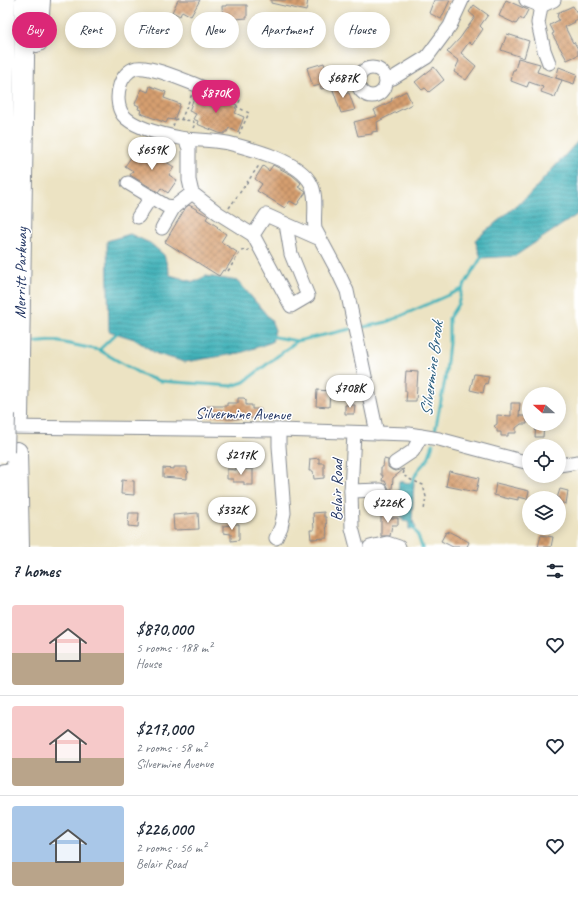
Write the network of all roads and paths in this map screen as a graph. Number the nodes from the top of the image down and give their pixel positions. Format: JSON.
{"nodes":[{"id":1,"x":5,"y":0,"type":"edge"},
{"id":2,"x":25,"y":0,"type":"edge"},
{"id":3,"x":40,"y":0,"type":"edge"},
{"id":4,"x":462,"y":0,"type":"edge"},
{"id":5,"x":526,"y":0,"type":"edge"},
{"id":6,"x":554,"y":0,"type":"edge"},
{"id":7,"x":541,"y":6,"type":"junction"},
{"id":8,"x":549,"y":63,"type":"dead end"},
{"id":9,"x":386,"y":80,"type":"dead end"},
{"id":10,"x":204,"y":88,"type":"joint"},
{"id":11,"x":0,"y":93,"type":"edge"},
{"id":12,"x":190,"y":101,"type":"dead end"},
{"id":13,"x":181,"y":120,"type":"junction"},
{"id":14,"x":3,"y":130,"type":"junction"},
{"id":15,"x":167,"y":136,"type":"junction"},
{"id":16,"x":187,"y":139,"type":"junction"},
{"id":17,"x":234,"y":145,"type":"junction"},
{"id":18,"x":267,"y":154,"type":"junction"},
{"id":19,"x":128,"y":183,"type":"dead end"},
{"id":20,"x":192,"y":193,"type":"junction"},
{"id":21,"x":151,"y":197,"type":"junction"},
{"id":22,"x":174,"y":207,"type":"junction"},
{"id":23,"x":21,"y":213,"type":"junction"},
{"id":24,"x":223,"y":216,"type":"junction"},
{"id":25,"x":138,"y":217,"type":"dead end"},
{"id":26,"x":286,"y":224,"type":"junction"},
{"id":27,"x":162,"y":228,"type":"dead end"},
{"id":28,"x":253,"y":235,"type":"junction"},
{"id":29,"x":320,"y":239,"type":"junction"},
{"id":30,"x":260,"y":248,"type":"junction"},
{"id":31,"x":228,"y":271,"type":"dead end"},
{"id":32,"x":11,"y":310,"type":"junction"},
{"id":33,"x":7,"y":419,"type":"edge"},
{"id":34,"x":279,"y":430,"type":"junction"},
{"id":35,"x":354,"y":433,"type":"junction"},
{"id":36,"x":377,"y":433,"type":"junction"},
{"id":37,"x":421,"y":436,"type":"junction"},
{"id":38,"x":11,"y":452,"type":"junction"},
{"id":39,"x":522,"y":461,"type":"edge"},
{"id":40,"x":578,"y":462,"type":"edge"},
{"id":41,"x":395,"y":463,"type":"dead end"},
{"id":42,"x":566,"y":464,"type":"edge"},
{"id":43,"x":409,"y":479,"type":"dead end"},
{"id":44,"x":381,"y":490,"type":"dead end"},
{"id":45,"x":351,"y":491,"type":"junction"},
{"id":46,"x":424,"y":510,"type":"dead end"},
{"id":47,"x":276,"y":538,"type":"dead end"},
{"id":48,"x":4,"y":547,"type":"edge"},
{"id":49,"x":19,"y":547,"type":"edge"},
{"id":50,"x":357,"y":547,"type":"edge"},
{"id":51,"x":370,"y":547,"type":"edge"},
{"id":52,"x":399,"y":547,"type":"edge"}],
"edges":[{"from":1,"to":14,"type":"highway","name":"Merritt Parkway"},
{"from":2,"to":23,"type":"highway","name":"Merritt Parkway"},
{"from":3,"to":23,"type":"highway"},
{"from":4,"to":9,"type":"street"},
{"from":5,"to":7,"type":"street"},
{"from":6,"to":7,"type":"street"},
{"from":7,"to":8,"type":"street"},
{"from":10,"to":15,"type":"street"},
{"from":10,"to":17,"type":"path"},
{"from":11,"to":14,"type":"highway"},
{"from":12,"to":13,"type":"path"},
{"from":13,"to":15,"type":"path"},
{"from":13,"to":16,"type":"path"},
{"from":14,"to":32,"type":"highway","name":"Merritt Parkway"},
{"from":15,"to":16,"type":"street"},
{"from":16,"to":17,"type":"street"},
{"from":16,"to":20,"type":"street"},
{"from":17,"to":18,"type":"street"},
{"from":18,"to":24,"type":"path"},
{"from":18,"to":29,"type":"street"},
{"from":19,"to":21,"type":"street"},
{"from":20,"to":22,"type":"street"},
{"from":20,"to":24,"type":"street"},
{"from":21,"to":22,"type":"street"},
{"from":21,"to":25,"type":"street"},
{"from":22,"to":27,"type":"street"},
{"from":23,"to":32,"type":"highway","name":"Merritt Parkway"},
{"from":24,"to":28,"type":"street"},
{"from":26,"to":28,"type":"street"},
{"from":26,"to":29,"type":"street"},
{"from":26,"to":30,"type":"street"},
{"from":28,"to":30,"type":"street"},
{"from":29,"to":36,"type":"street"},
{"from":30,"to":31,"type":"path"},
{"from":32,"to":33,"type":"highway","name":"Merritt Parkway"},
{"from":33,"to":34,"type":"street","name":"Silvermine Avenue"},
{"from":33,"to":38,"type":"highway","name":"Merritt Parkway"},
{"from":34,"to":35,"type":"street","name":"Silvermine Avenue"},
{"from":34,"to":47,"type":"street"},
{"from":35,"to":36,"type":"street","name":"Silvermine Avenue"},
{"from":35,"to":45,"type":"street","name":"Belair Road"},
{"from":36,"to":37,"type":"street","name":"Silvermine Avenue"},
{"from":37,"to":39,"type":"street","name":"Silvermine Avenue"},
{"from":37,"to":41,"type":"street"},
{"from":38,"to":48,"type":"highway","name":"Merritt Parkway"},
{"from":38,"to":49,"type":"highway","name":"Merritt Parkway"},
{"from":40,"to":42,"type":"street"},
{"from":43,"to":46,"type":"path"},
{"from":44,"to":45,"type":"street"},
{"from":45,"to":50,"type":"street","name":"Belair Road"},
{"from":51,"to":52,"type":"street"}]}
